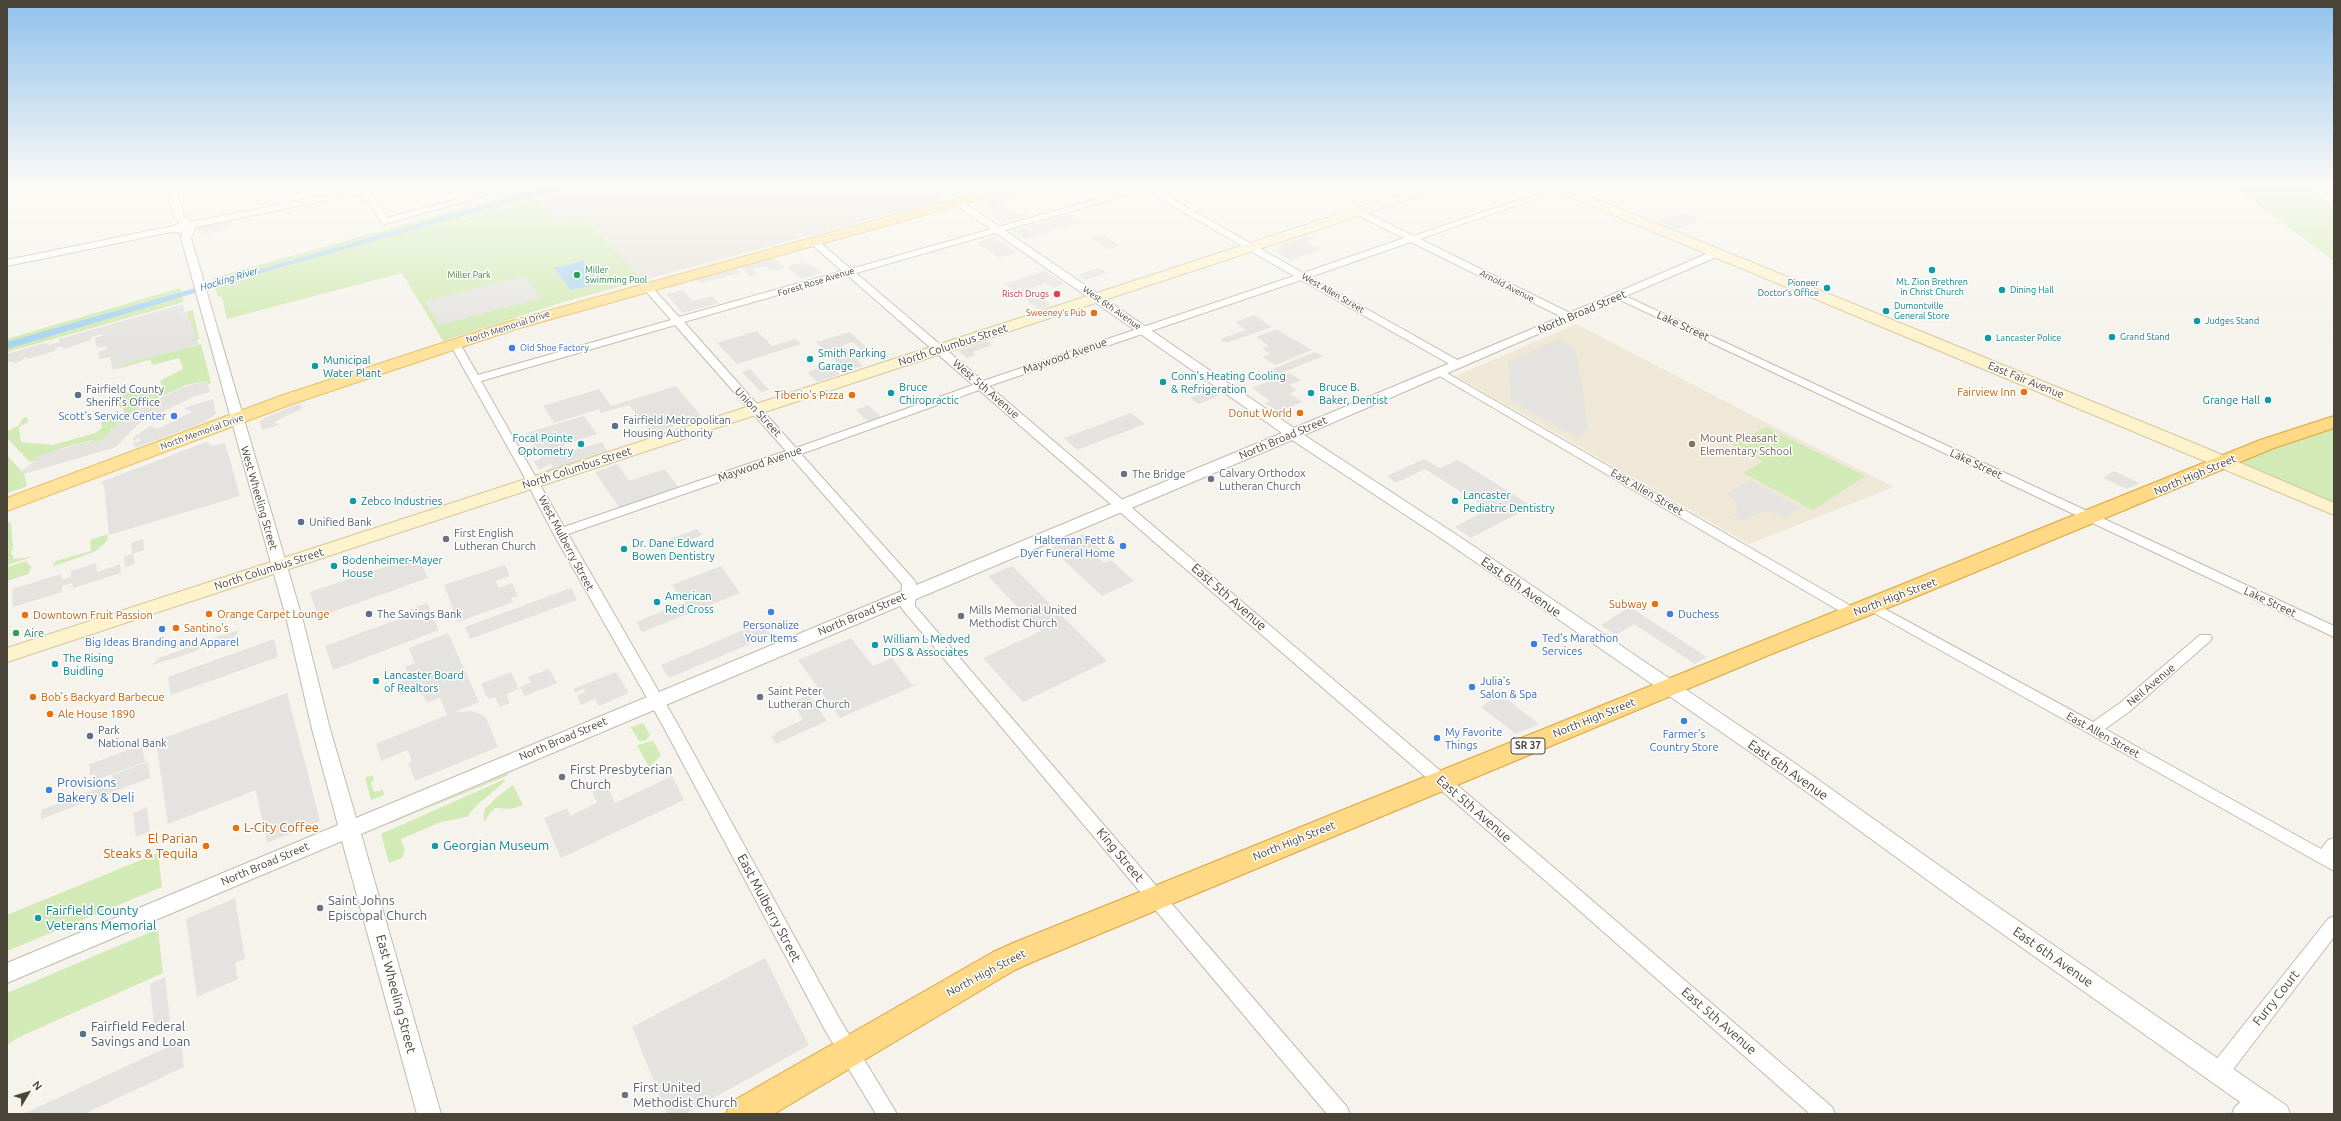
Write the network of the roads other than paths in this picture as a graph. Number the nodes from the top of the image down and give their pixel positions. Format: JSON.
{"nodes":[{"id":1,"x":137,"y":236,"type":"edge"},
{"id":2,"x":185,"y":236,"type":"edge"},
{"id":3,"x":830,"y":236,"type":"edge"},
{"id":4,"x":976,"y":236,"type":"edge"},
{"id":5,"x":1007,"y":236,"type":"edge"},
{"id":6,"x":1233,"y":236,"type":"edge"},
{"id":7,"x":1284,"y":236,"type":"edge"},
{"id":8,"x":1407,"y":236,"type":"edge"},
{"id":9,"x":1419,"y":236,"type":"edge"},
{"id":10,"x":1677,"y":236,"type":"edge"},
{"id":11,"x":1412,"y":239,"type":"junction"},
{"id":12,"x":813,"y":241,"type":"junction"},
{"id":13,"x":1252,"y":247,"type":"junction"},
{"id":14,"x":1717,"y":253,"type":"junction"},
{"id":15,"x":7,"y":263,"type":"edge"},
{"id":16,"x":850,"y":272,"type":"junction"},
{"id":17,"x":1304,"y":276,"type":"junction"},
{"id":18,"x":646,"y":286,"type":"junction"},
{"id":19,"x":1619,"y":296,"type":"junction"},
{"id":20,"x":1097,"y":298,"type":"junction"},
{"id":21,"x":1570,"y":317,"type":"junction"},
{"id":22,"x":678,"y":322,"type":"junction"},
{"id":23,"x":1143,"y":330,"type":"junction"},
{"id":24,"x":456,"y":344,"type":"junction"},
{"id":25,"x":940,"y":349,"type":"junction"},
{"id":26,"x":1457,"y":364,"type":"junction"},
{"id":27,"x":1440,"y":372,"type":"junction"},
{"id":28,"x":475,"y":379,"type":"junction"},
{"id":29,"x":981,"y":385,"type":"junction"},
{"id":30,"x":757,"y":409,"type":"junction"},
{"id":31,"x":238,"y":419,"type":"junction"},
{"id":32,"x":2334,"y":422,"type":"edge"},
{"id":33,"x":1293,"y":434,"type":"junction"},
{"id":34,"x":794,"y":452,"type":"junction"},
{"id":35,"x":2224,"y":462,"type":"junction"},
{"id":36,"x":534,"y":482,"type":"junction"},
{"id":37,"x":7,"y":505,"type":"edge"},
{"id":38,"x":1122,"y":506,"type":"junction"},
{"id":39,"x":2334,"y":510,"type":"edge"},
{"id":40,"x":2089,"y":518,"type":"junction"},
{"id":41,"x":559,"y":532,"type":"junction"},
{"id":42,"x":278,"y":566,"type":"junction"},
{"id":43,"x":909,"y":594,"type":"junction"},
{"id":44,"x":1862,"y":609,"type":"junction"},
{"id":45,"x":2334,"y":632,"type":"edge"},
{"id":46,"x":2205,"y":638,"type":"dead end"},
{"id":47,"x":7,"y":655,"type":"edge"},
{"id":48,"x":1668,"y":688,"type":"junction"},
{"id":49,"x":655,"y":700,"type":"junction"},
{"id":50,"x":2094,"y":730,"type":"junction"},
{"id":51,"x":1441,"y":781,"type":"junction"},
{"id":52,"x":348,"y":828,"type":"junction"},
{"id":53,"x":2331,"y":855,"type":"edge"},
{"id":54,"x":1157,"y":898,"type":"junction"},
{"id":55,"x":2334,"y":924,"type":"edge"},
{"id":56,"x":7,"y":973,"type":"edge"},
{"id":57,"x":850,"y":1053,"type":"junction"},
{"id":58,"x":2218,"y":1073,"type":"junction"},
{"id":59,"x":2257,"y":1100,"type":"junction"},
{"id":60,"x":429,"y":1114,"type":"edge"},
{"id":61,"x":742,"y":1114,"type":"edge"},
{"id":62,"x":887,"y":1114,"type":"edge"},
{"id":63,"x":1340,"y":1114,"type":"edge"},
{"id":64,"x":1825,"y":1114,"type":"edge"},
{"id":65,"x":2242,"y":1114,"type":"edge"},
{"id":66,"x":2278,"y":1114,"type":"edge"}],
"edges":[{"from":1,"to":15,"type":"street"},
{"from":2,"to":31,"type":"street","name":"West Wheeling Street"},
{"from":3,"to":12,"type":"main road","name":"North Memorial Drive"},
{"from":4,"to":16,"type":"street","name":"Forest Rose Avenue"},
{"from":5,"to":20,"type":"street","name":"West 6th Avenue"},
{"from":6,"to":13,"type":"street","name":"West Allen Street"},
{"from":7,"to":13,"type":"main road","name":"North Columbus Street"},
{"from":8,"to":11,"type":"street","name":"Arnold Avenue"},
{"from":9,"to":11,"type":"street","name":"Maywood Avenue"},
{"from":10,"to":14,"type":"main road","name":"East Fair Avenue"},
{"from":11,"to":17,"type":"street","name":"Maywood Avenue"},
{"from":11,"to":21,"type":"street","name":"Arnold Avenue"},
{"from":12,"to":16,"type":"street","name":"West 5th Avenue"},
{"from":12,"to":18,"type":"main road","name":"North Memorial Drive"},
{"from":13,"to":17,"type":"street","name":"West Allen Street"},
{"from":13,"to":20,"type":"main road","name":"North Columbus Street"},
{"from":14,"to":19,"type":"street","name":"North Broad Street"},
{"from":14,"to":35,"type":"main road","name":"East Fair Avenue"},
{"from":16,"to":22,"type":"street","name":"Forest Rose Avenue"},
{"from":16,"to":25,"type":"street","name":"West 5th Avenue"},
{"from":17,"to":23,"type":"street","name":"Maywood Avenue"},
{"from":17,"to":26,"type":"street","name":"West Allen Street"},
{"from":18,"to":22,"type":"street","name":"Union Street"},
{"from":18,"to":24,"type":"main road","name":"North Memorial Drive"},
{"from":19,"to":21,"type":"street","name":"North Broad Street"},
{"from":19,"to":40,"type":"street","name":"Lake Street"},
{"from":20,"to":23,"type":"street","name":"West 6th Avenue"},
{"from":20,"to":25,"type":"main road","name":"North Columbus Street"},
{"from":21,"to":26,"type":"street","name":"North Broad Street"},
{"from":22,"to":28,"type":"street","name":"Forest Rose Avenue"},
{"from":22,"to":30,"type":"street","name":"Union Street"},
{"from":23,"to":29,"type":"street","name":"Maywood Avenue"},
{"from":23,"to":33,"type":"street","name":"West 6th Avenue"},
{"from":24,"to":28,"type":"street","name":"West Mulberry Street"},
{"from":24,"to":31,"type":"main road","name":"North Memorial Drive"},
{"from":25,"to":29,"type":"street","name":"West 5th Avenue"},
{"from":25,"to":30,"type":"main road","name":"North Columbus Street"},
{"from":26,"to":27,"type":"street","name":"North Broad Street"},
{"from":27,"to":33,"type":"street","name":"North Broad Street"},
{"from":27,"to":44,"type":"street","name":"East Allen Street"},
{"from":28,"to":36,"type":"street","name":"West Mulberry Street"},
{"from":29,"to":34,"type":"street","name":"Maywood Avenue"},
{"from":29,"to":38,"type":"street","name":"West 5th Avenue"},
{"from":30,"to":34,"type":"street","name":"Union Street"},
{"from":30,"to":36,"type":"main road","name":"North Columbus Street"},
{"from":31,"to":37,"type":"main road","name":"North Memorial Drive"},
{"from":31,"to":42,"type":"street","name":"West Wheeling Street"},
{"from":32,"to":35,"type":"highway","name":"North High Street","number":"SR 37"},
{"from":33,"to":38,"type":"street","name":"North Broad Street"},
{"from":33,"to":48,"type":"street","name":"East 6th Avenue"},
{"from":34,"to":41,"type":"street","name":"Maywood Avenue"},
{"from":34,"to":43,"type":"street","name":"Union Street"},
{"from":35,"to":39,"type":"main road","name":"East Fair Avenue"},
{"from":35,"to":40,"type":"highway","name":"North High Street","number":"SR 37"},
{"from":36,"to":41,"type":"street","name":"West Mulberry Street"},
{"from":36,"to":42,"type":"main road","name":"North Columbus Street"},
{"from":38,"to":43,"type":"street","name":"North Broad Street"},
{"from":38,"to":51,"type":"street","name":"East 5th Avenue"},
{"from":40,"to":44,"type":"highway","name":"North High Street","number":"SR 37"},
{"from":40,"to":45,"type":"street","name":"Lake Street"},
{"from":41,"to":49,"type":"street","name":"West Mulberry Street"},
{"from":42,"to":47,"type":"main road","name":"North Columbus Street"},
{"from":42,"to":52,"type":"street","name":"West Wheeling Street"},
{"from":43,"to":49,"type":"street","name":"North Broad Street"},
{"from":43,"to":54,"type":"street","name":"King Street"},
{"from":44,"to":48,"type":"highway","name":"North High Street","number":"SR 37"},
{"from":44,"to":50,"type":"street","name":"East Allen Street"},
{"from":46,"to":50,"type":"street","name":"Neil Avenue"},
{"from":48,"to":51,"type":"highway","name":"North High Street","number":"SR 37"},
{"from":48,"to":58,"type":"street","name":"East 6th Avenue"},
{"from":49,"to":52,"type":"street","name":"North Broad Street"},
{"from":49,"to":57,"type":"street","name":"East Mulberry Street"},
{"from":50,"to":53,"type":"street","name":"East Allen Street"},
{"from":51,"to":54,"type":"highway","name":"North High Street","number":"SR 37"},
{"from":51,"to":64,"type":"street","name":"East 5th Avenue"},
{"from":52,"to":56,"type":"street","name":"North Broad Street"},
{"from":52,"to":60,"type":"street","name":"East Wheeling Street"},
{"from":54,"to":57,"type":"highway","name":"North High Street","number":"SR 37"},
{"from":54,"to":63,"type":"street","name":"King Street"},
{"from":55,"to":58,"type":"street","name":"Furry Court"},
{"from":57,"to":61,"type":"highway","name":"North High Street","number":"SR 37"},
{"from":57,"to":62,"type":"street","name":"East Mulberry Street"},
{"from":58,"to":59,"type":"street","name":"East 6th Avenue"},
{"from":59,"to":65,"type":"street"},
{"from":59,"to":66,"type":"street","name":"East 6th Avenue"}]}
